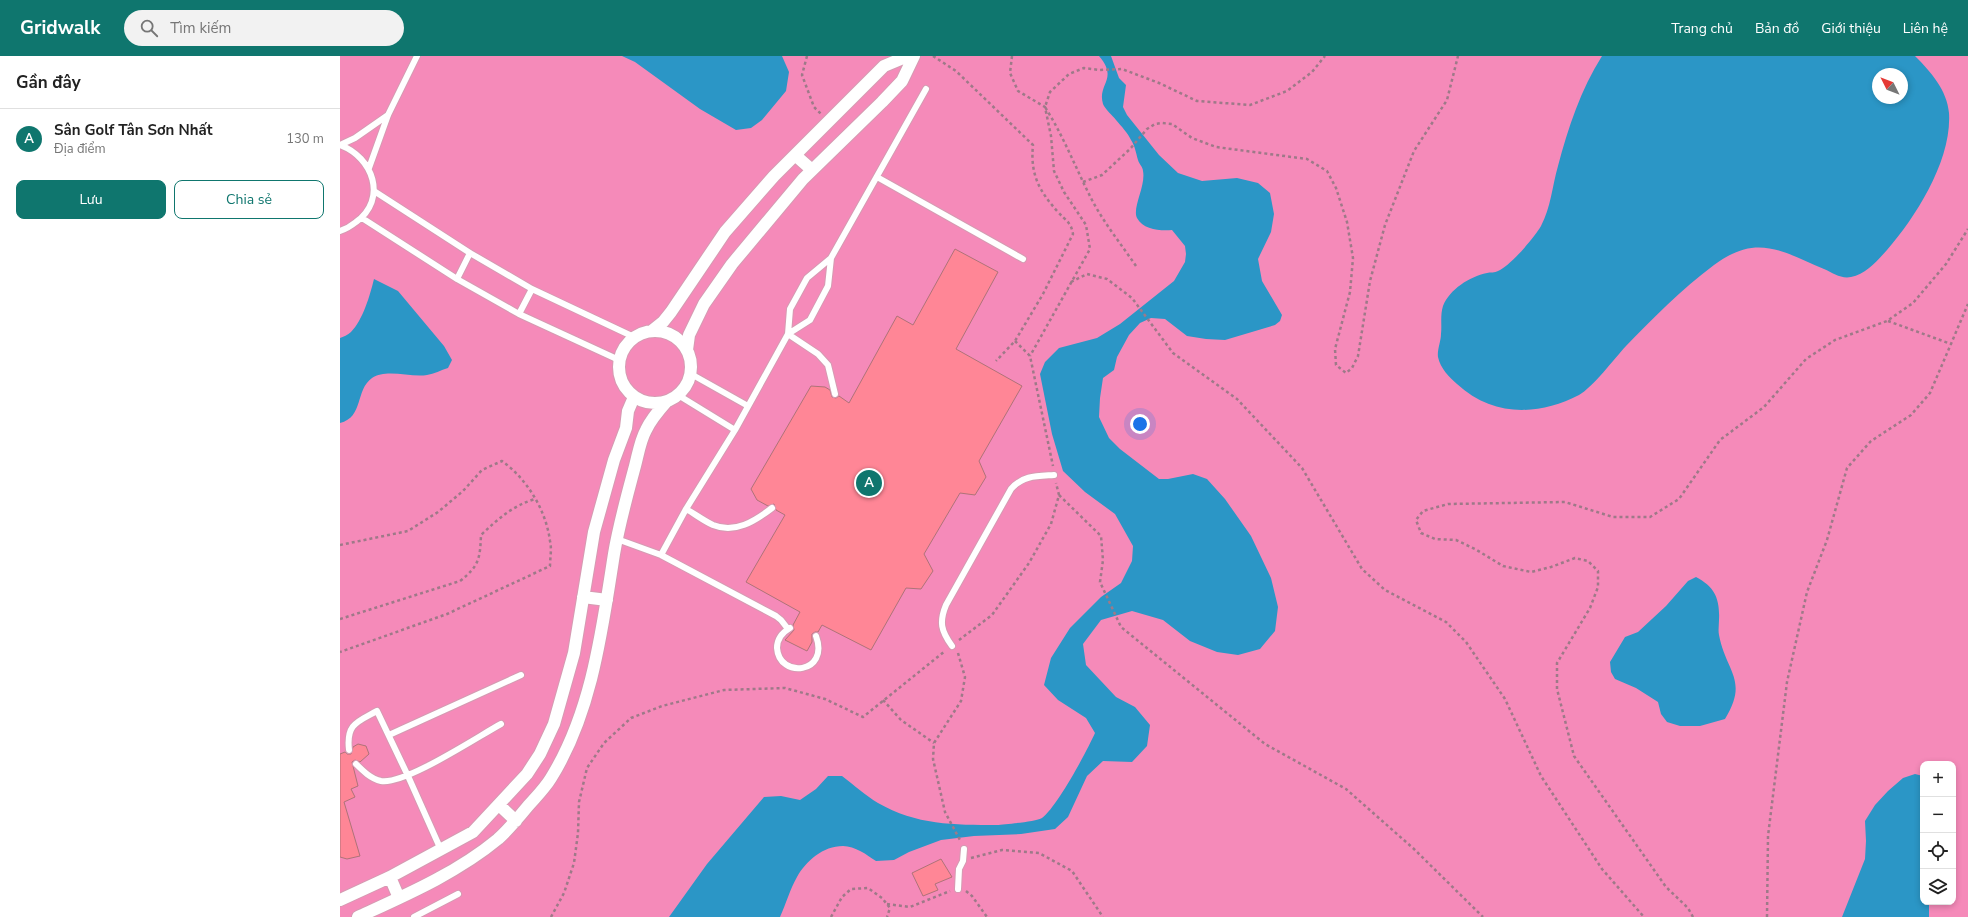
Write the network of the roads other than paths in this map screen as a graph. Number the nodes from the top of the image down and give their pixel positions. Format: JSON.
{"nodes":[{"id":1,"x":417,"y":56,"type":"edge"},
{"id":2,"x":908,"y":56,"type":"edge"},
{"id":3,"x":914,"y":56,"type":"edge"},
{"id":4,"x":926,"y":89,"type":"dead end"},
{"id":5,"x":388,"y":114,"type":"junction"},
{"id":6,"x":340,"y":145,"type":"edge"},
{"id":7,"x":795,"y":155,"type":"junction"},
{"id":8,"x":369,"y":168,"type":"junction"},
{"id":9,"x":812,"y":170,"type":"junction"},
{"id":10,"x":876,"y":177,"type":"junction"},
{"id":11,"x":374,"y":191,"type":"junction"},
{"id":12,"x":362,"y":218,"type":"junction"},
{"id":13,"x":342,"y":231,"type":"edge"},
{"id":14,"x":470,"y":253,"type":"junction"},
{"id":15,"x":832,"y":258,"type":"junction"},
{"id":16,"x":1023,"y":259,"type":"dead end"},
{"id":17,"x":457,"y":278,"type":"junction"},
{"id":18,"x":532,"y":289,"type":"junction"},
{"id":19,"x":519,"y":314,"type":"junction"},
{"id":20,"x":653,"y":330,"type":"junction"},
{"id":21,"x":788,"y":334,"type":"junction"},
{"id":22,"x":634,"y":337,"type":"junction"},
{"id":23,"x":687,"y":350,"type":"junction"},
{"id":24,"x":619,"y":360,"type":"junction"},
{"id":25,"x":691,"y":374,"type":"junction"},
{"id":26,"x":835,"y":394,"type":"dead end"},
{"id":27,"x":678,"y":395,"type":"junction"},
{"id":28,"x":634,"y":397,"type":"junction"},
{"id":29,"x":666,"y":401,"type":"junction"},
{"id":30,"x":748,"y":406,"type":"junction"},
{"id":31,"x":735,"y":430,"type":"junction"},
{"id":32,"x":1054,"y":474,"type":"road end"},
{"id":33,"x":772,"y":508,"type":"dead end"},
{"id":34,"x":686,"y":509,"type":"junction"},
{"id":35,"x":617,"y":539,"type":"junction"},
{"id":36,"x":661,"y":555,"type":"junction"},
{"id":37,"x":583,"y":597,"type":"junction"},
{"id":38,"x":607,"y":600,"type":"junction"},
{"id":39,"x":816,"y":636,"type":"dead end"},
{"id":40,"x":953,"y":644,"type":"road end"},
{"id":41,"x":521,"y":675,"type":"dead end"},
{"id":42,"x":501,"y":724,"type":"dead end"},
{"id":43,"x":389,"y":735,"type":"junction"},
{"id":44,"x":349,"y":750,"type":"dead end"},
{"id":45,"x":356,"y":764,"type":"dead end"},
{"id":46,"x":408,"y":776,"type":"junction"},
{"id":47,"x":499,"y":805,"type":"junction"},
{"id":48,"x":516,"y":821,"type":"junction"},
{"id":49,"x":964,"y":849,"type":"road end"},
{"id":50,"x":441,"y":850,"type":"junction"},
{"id":51,"x":390,"y":877,"type":"junction"},
{"id":52,"x":958,"y":889,"type":"road end"},
{"id":53,"x":458,"y":894,"type":"dead end"},
{"id":54,"x":399,"y":898,"type":"junction"},
{"id":55,"x":340,"y":900,"type":"edge"},
{"id":56,"x":362,"y":916,"type":"edge"},
{"id":57,"x":414,"y":917,"type":"edge"}],
"edges":[{"from":1,"to":5,"type":"lane"},
{"from":2,"to":7,"type":"street"},
{"from":3,"to":9,"type":"street"},
{"from":4,"to":10,"type":"lane"},
{"from":5,"to":6,"type":"lane"},
{"from":5,"to":8,"type":"lane"},
{"from":6,"to":8,"type":"lane"},
{"from":7,"to":9,"type":"street"},
{"from":7,"to":20,"type":"street"},
{"from":8,"to":11,"type":"lane"},
{"from":9,"to":23,"type":"street"},
{"from":10,"to":15,"type":"lane"},
{"from":10,"to":16,"type":"lane"},
{"from":11,"to":12,"type":"lane"},
{"from":11,"to":14,"type":"lane"},
{"from":12,"to":13,"type":"lane"},
{"from":12,"to":17,"type":"lane"},
{"from":14,"to":17,"type":"lane"},
{"from":14,"to":18,"type":"lane"},
{"from":15,"to":21,"type":"lane"},
{"from":15,"to":21,"type":"lane"},
{"from":17,"to":19,"type":"lane"},
{"from":18,"to":19,"type":"lane"},
{"from":18,"to":22,"type":"lane"},
{"from":19,"to":24,"type":"lane"},
{"from":20,"to":22,"type":"street"},
{"from":20,"to":23,"type":"street"},
{"from":21,"to":26,"type":"lane"},
{"from":21,"to":30,"type":"lane"},
{"from":22,"to":24,"type":"street"},
{"from":23,"to":25,"type":"street"},
{"from":24,"to":28,"type":"street"},
{"from":25,"to":27,"type":"street"},
{"from":25,"to":30,"type":"lane"},
{"from":27,"to":29,"type":"street"},
{"from":27,"to":31,"type":"lane"},
{"from":28,"to":29,"type":"street"},
{"from":28,"to":37,"type":"street"},
{"from":29,"to":35,"type":"street"},
{"from":30,"to":31,"type":"lane"},
{"from":31,"to":34,"type":"lane"},
{"from":32,"to":40,"type":"lane"},
{"from":33,"to":34,"type":"lane"},
{"from":34,"to":36,"type":"lane"},
{"from":35,"to":36,"type":"lane"},
{"from":35,"to":38,"type":"street"},
{"from":36,"to":39,"type":"lane"},
{"from":37,"to":38,"type":"street"},
{"from":37,"to":47,"type":"street"},
{"from":38,"to":48,"type":"street"},
{"from":41,"to":43,"type":"lane"},
{"from":42,"to":46,"type":"lane"},
{"from":43,"to":44,"type":"lane"},
{"from":43,"to":46,"type":"lane"},
{"from":45,"to":46,"type":"lane"},
{"from":46,"to":50,"type":"lane"},
{"from":47,"to":48,"type":"street"},
{"from":47,"to":50,"type":"street"},
{"from":48,"to":54,"type":"street"},
{"from":49,"to":52,"type":"lane"},
{"from":50,"to":51,"type":"street"},
{"from":51,"to":54,"type":"street"},
{"from":51,"to":55,"type":"street"},
{"from":53,"to":57,"type":"lane"},
{"from":54,"to":56,"type":"street"}]}
